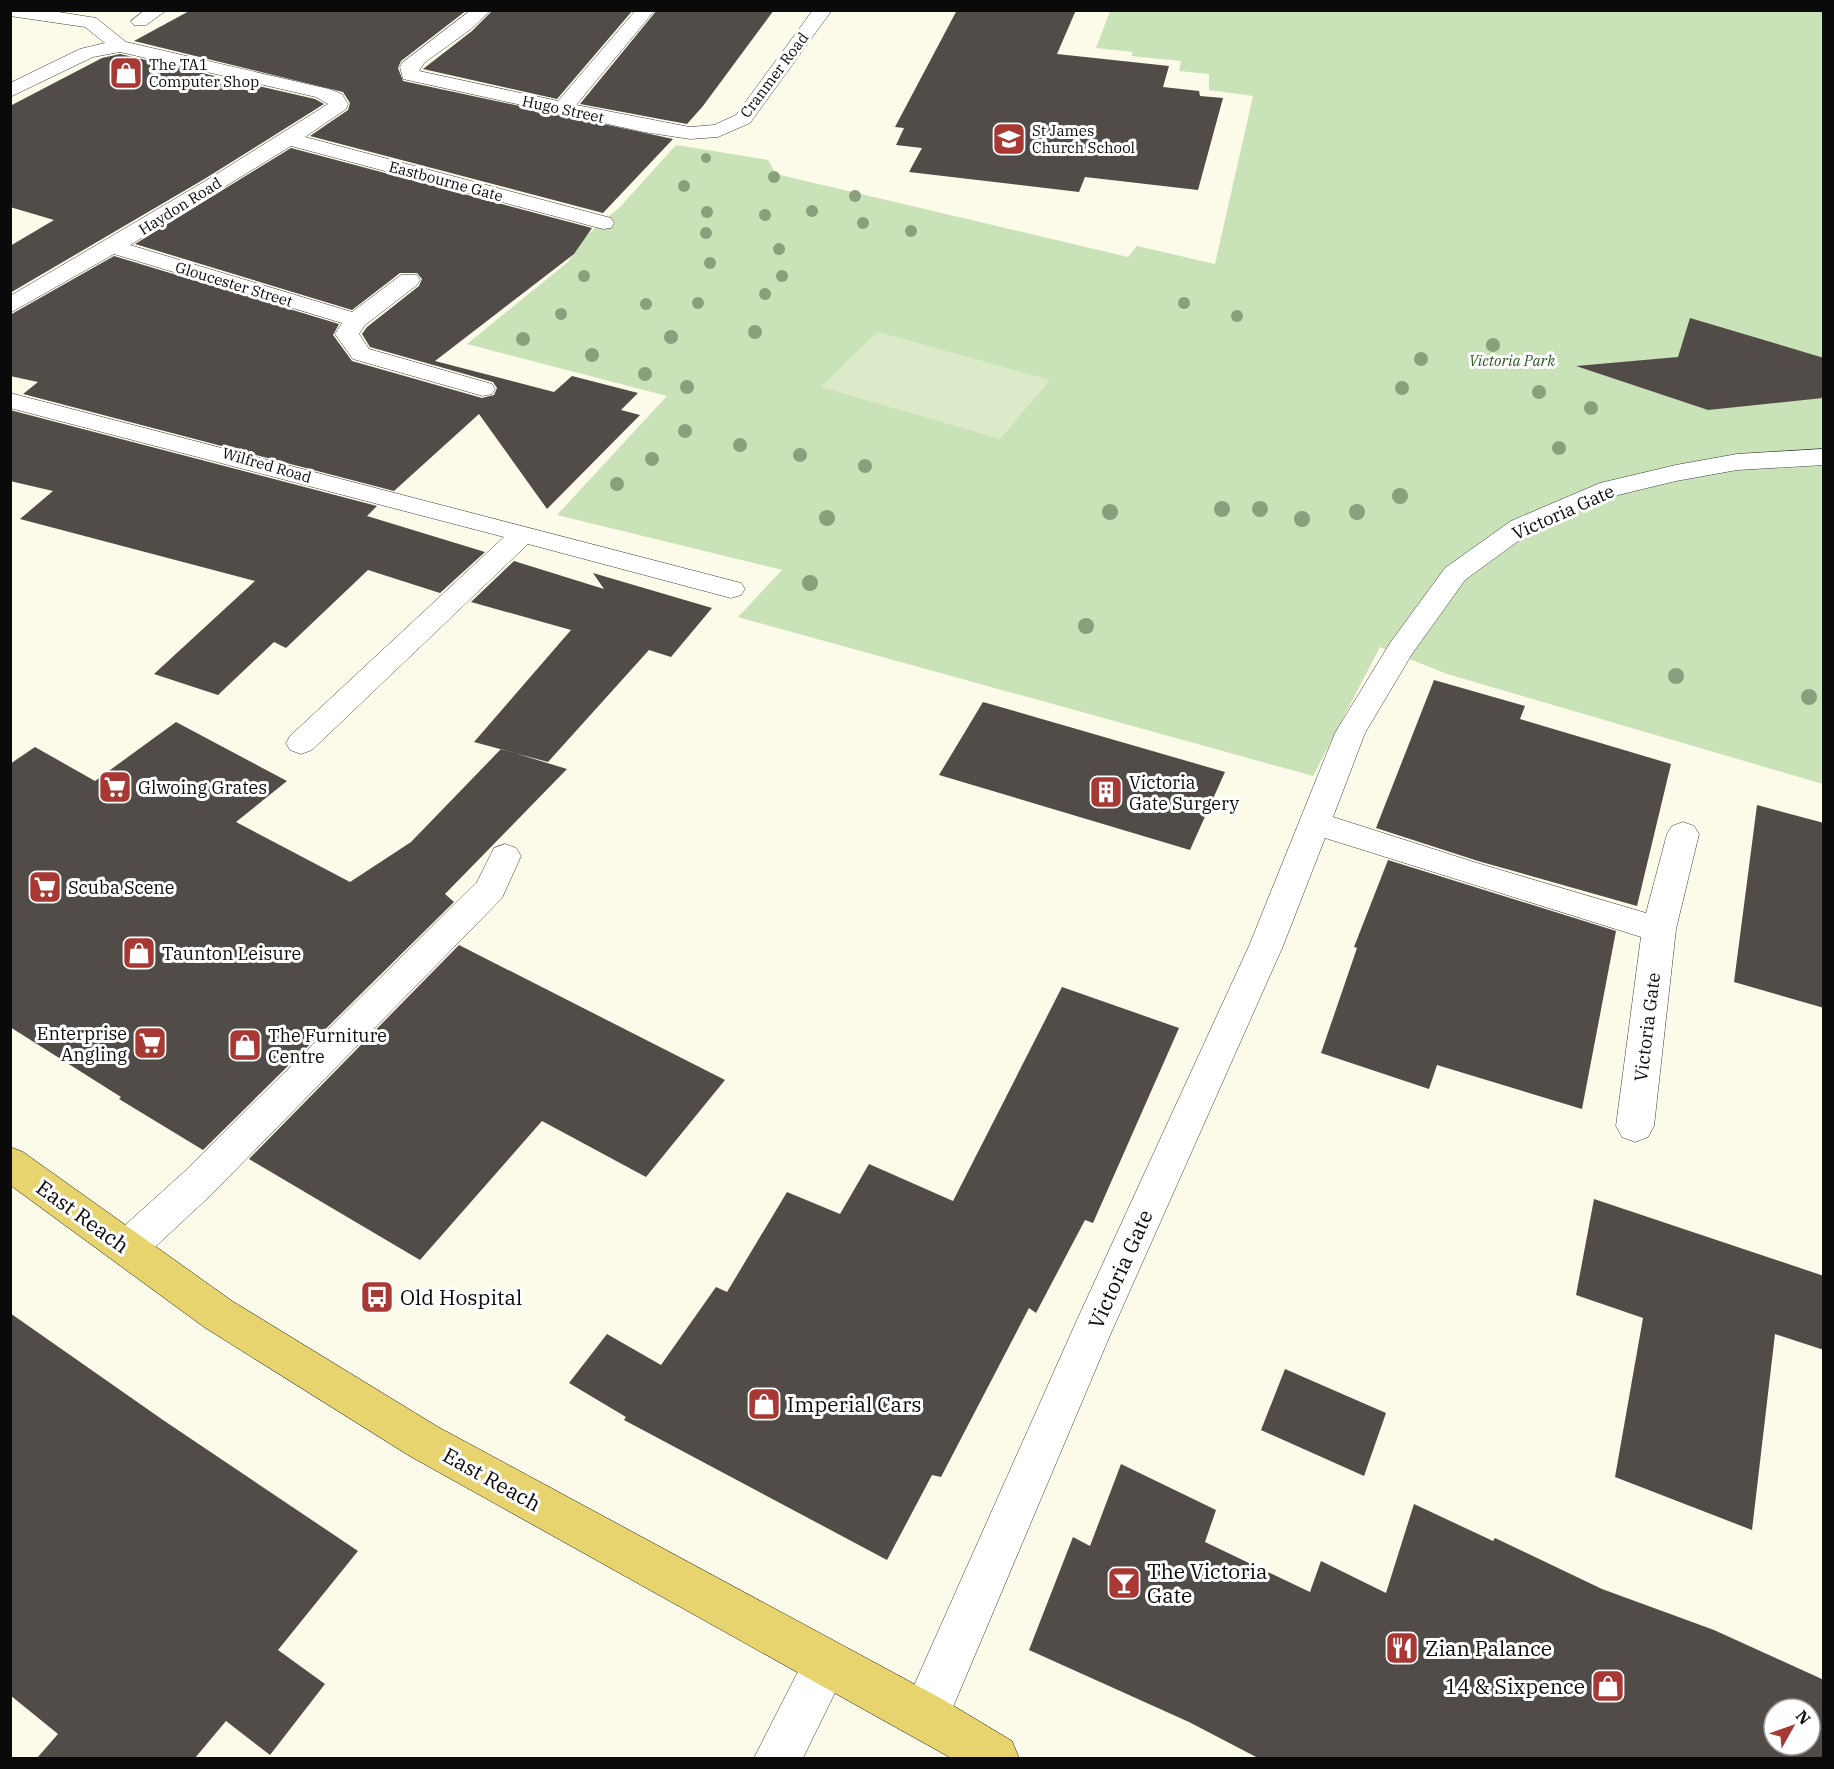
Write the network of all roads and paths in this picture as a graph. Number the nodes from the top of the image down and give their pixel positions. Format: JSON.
{"nodes":[{"id":1,"x":158,"y":10,"type":"edge"},
{"id":2,"x":483,"y":10,"type":"edge"},
{"id":3,"x":646,"y":10,"type":"edge"},
{"id":4,"x":823,"y":10,"type":"edge"},
{"id":5,"x":10,"y":11,"type":"edge"},
{"id":6,"x":140,"y":21,"type":"dead end"},
{"id":7,"x":113,"y":40,"type":"junction"},
{"id":8,"x":10,"y":91,"type":"edge"},
{"id":9,"x":563,"y":108,"type":"junction"},
{"id":10,"x":718,"y":131,"type":"joint"},
{"id":11,"x":288,"y":139,"type":"junction"},
{"id":12,"x":603,"y":223,"type":"dead end"},
{"id":13,"x":113,"y":247,"type":"junction"},
{"id":14,"x":409,"y":280,"type":"dead end"},
{"id":15,"x":10,"y":306,"type":"edge"},
{"id":16,"x":356,"y":320,"type":"junction"},
{"id":17,"x":483,"y":389,"type":"dead end"},
{"id":18,"x":10,"y":400,"type":"edge"},
{"id":19,"x":1824,"y":457,"type":"edge"},
{"id":20,"x":522,"y":535,"type":"junction"},
{"id":21,"x":732,"y":589,"type":"dead end"},
{"id":22,"x":301,"y":743,"type":"dead end"},
{"id":23,"x":1314,"y":823,"type":"junction"},
{"id":24,"x":1683,"y":834,"type":"dead end"},
{"id":25,"x":505,"y":856,"type":"dead end"},
{"id":26,"x":1659,"y":929,"type":"junction"},
{"id":27,"x":1635,"y":1126,"type":"dead end"},
{"id":28,"x":10,"y":1163,"type":"edge"},
{"id":29,"x":127,"y":1248,"type":"junction"},
{"id":30,"x":827,"y":1662,"type":"junction"},
{"id":31,"x":925,"y":1716,"type":"junction"},
{"id":32,"x":778,"y":1758,"type":"edge"},
{"id":33,"x":995,"y":1758,"type":"edge"}],
"edges":[{"from":1,"to":6,"type":"street"},
{"from":2,"to":9,"type":"street","name":"Hugo Street"},
{"from":3,"to":9,"type":"street"},
{"from":4,"to":10,"type":"street","name":"Cranmer Road"},
{"from":5,"to":7,"type":"street"},
{"from":7,"to":8,"type":"street"},
{"from":7,"to":11,"type":"street","name":"Haydon Road"},
{"from":9,"to":10,"type":"street","name":"Hugo Street"},
{"from":11,"to":12,"type":"street","name":"Eastbourne Gate"},
{"from":11,"to":13,"type":"street","name":"Haydon Road"},
{"from":13,"to":15,"type":"street","name":"Haydon Road"},
{"from":13,"to":16,"type":"street","name":"Gloucester Street"},
{"from":14,"to":16,"type":"street"},
{"from":16,"to":17,"type":"street"},
{"from":18,"to":20,"type":"street","name":"Wilfred Road"},
{"from":19,"to":23,"type":"street","name":"Victoria Gate"},
{"from":20,"to":21,"type":"street","name":"Wilfred Road"},
{"from":20,"to":22,"type":"street"},
{"from":23,"to":26,"type":"street"},
{"from":23,"to":31,"type":"street","name":"Victoria Gate"},
{"from":24,"to":26,"type":"street","name":"Victoria Gate"},
{"from":25,"to":29,"type":"street"},
{"from":26,"to":27,"type":"street","name":"Victoria Gate"},
{"from":28,"to":29,"type":"main road","name":"East Reach"},
{"from":29,"to":30,"type":"main road","name":"East Reach"},
{"from":30,"to":31,"type":"main road","name":"East Reach"},
{"from":30,"to":32,"type":"street"},
{"from":31,"to":33,"type":"main road","name":"East Reach"}]}
